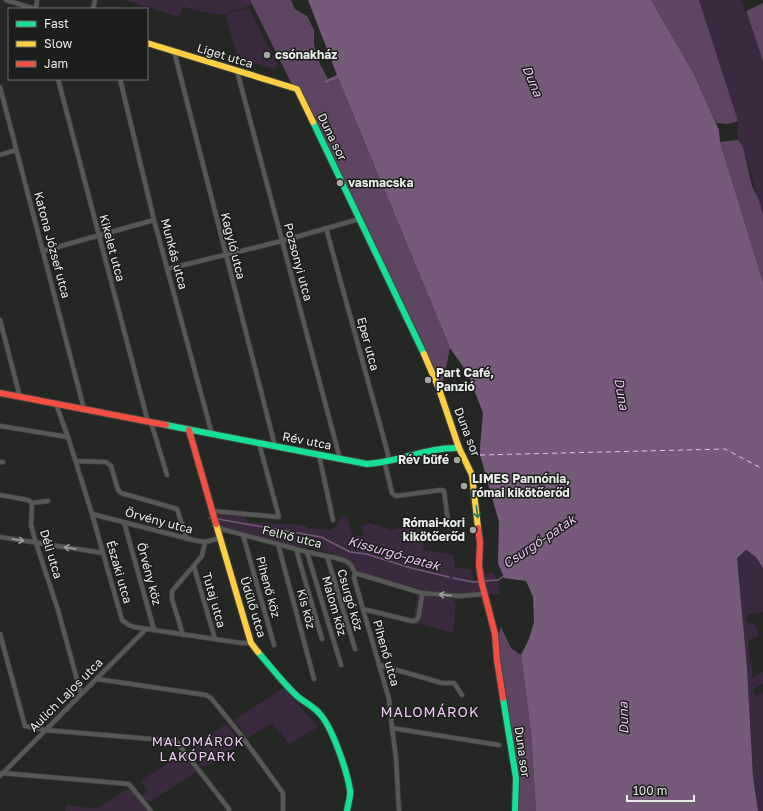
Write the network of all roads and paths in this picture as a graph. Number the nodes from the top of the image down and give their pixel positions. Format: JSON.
{"nodes":[{"id":1,"x":6,"y":0,"type":"edge"},
{"id":2,"x":33,"y":8,"type":"edge"},
{"id":3,"x":148,"y":43,"type":"edge"},
{"id":4,"x":174,"y":51,"type":"junction"},
{"id":5,"x":237,"y":71,"type":"junction"},
{"id":6,"x":58,"y":80,"type":"edge"},
{"id":7,"x":120,"y":80,"type":"edge"},
{"id":8,"x":0,"y":87,"type":"edge"},
{"id":9,"x":297,"y":89,"type":"joint"},
{"id":10,"x":16,"y":150,"type":"junction"},
{"id":11,"x":0,"y":155,"type":"edge"},
{"id":12,"x":359,"y":219,"type":"junction"},
{"id":13,"x":154,"y":220,"type":"junction"},
{"id":14,"x":326,"y":228,"type":"junction"},
{"id":15,"x":98,"y":235,"type":"junction"},
{"id":16,"x":282,"y":241,"type":"junction"},
{"id":17,"x":43,"y":251,"type":"junction"},
{"id":18,"x":225,"y":255,"type":"junction"},
{"id":19,"x":167,"y":269,"type":"junction"},
{"id":20,"x":0,"y":320,"type":"edge"},
{"id":21,"x":0,"y":393,"type":"edge"},
{"id":22,"x":20,"y":397,"type":"junction"},
{"id":23,"x":56,"y":404,"type":"junction"},
{"id":24,"x":84,"y":409,"type":"junction"},
{"id":25,"x":149,"y":422,"type":"junction"},
{"id":26,"x":0,"y":426,"type":"edge"},
{"id":27,"x":189,"y":430,"type":"junction"},
{"id":28,"x":212,"y":434,"type":"junction"},
{"id":29,"x":68,"y":437,"type":"junction"},
{"id":30,"x":259,"y":443,"type":"junction"},
{"id":31,"x":275,"y":446,"type":"junction"},
{"id":32,"x":459,"y":448,"type":"junction"},
{"id":33,"x":319,"y":455,"type":"junction"},
{"id":34,"x":340,"y":459,"type":"junction"},
{"id":35,"x":76,"y":461,"type":"junction"},
{"id":36,"x":385,"y":464,"type":"junction"},
{"id":37,"x":167,"y":475,"type":"dead end"},
{"id":38,"x":0,"y":495,"type":"edge"},
{"id":39,"x":48,"y":501,"type":"dead end"},
{"id":40,"x":32,"y":503,"type":"junction"},
{"id":41,"x":213,"y":511,"type":"junction"},
{"id":42,"x":92,"y":514,"type":"junction"},
{"id":43,"x":333,"y":520,"type":"dead end"},
{"id":44,"x":448,"y":521,"type":"dead end"},
{"id":45,"x":124,"y":522,"type":"junction"},
{"id":46,"x":218,"y":528,"type":"junction"},
{"id":47,"x":243,"y":535,"type":"junction"},
{"id":48,"x":0,"y":537,"type":"edge"},
{"id":49,"x":221,"y":538,"type":"junction"},
{"id":50,"x":187,"y":539,"type":"junction"},
{"id":51,"x":205,"y":542,"type":"junction"},
{"id":52,"x":36,"y":543,"type":"junction"},
{"id":53,"x":278,"y":544,"type":"junction"},
{"id":54,"x":296,"y":549,"type":"junction"},
{"id":55,"x":307,"y":552,"type":"junction"},
{"id":56,"x":103,"y":553,"type":"junction"},
{"id":57,"x":327,"y":556,"type":"junction"},
{"id":58,"x":194,"y":567,"type":"junction"},
{"id":59,"x":355,"y":573,"type":"junction"},
{"id":60,"x":422,"y":593,"type":"junction"},
{"id":61,"x":484,"y":594,"type":"junction"},
{"id":62,"x":363,"y":609,"type":"junction"},
{"id":63,"x":146,"y":629,"type":"junction"},
{"id":64,"x":154,"y":630,"type":"junction"},
{"id":65,"x":0,"y":634,"type":"edge"},
{"id":66,"x":183,"y":635,"type":"junction"},
{"id":67,"x":214,"y":639,"type":"junction"},
{"id":68,"x":322,"y":639,"type":"dead end"},
{"id":69,"x":251,"y":643,"type":"junction"},
{"id":70,"x":274,"y":645,"type":"dead end"},
{"id":71,"x":355,"y":649,"type":"dead end"},
{"id":72,"x":340,"y":665,"type":"dead end"},
{"id":73,"x":379,"y":665,"type":"junction"},
{"id":74,"x":97,"y":679,"type":"junction"},
{"id":75,"x":314,"y":679,"type":"dead end"},
{"id":76,"x":81,"y":694,"type":"junction"},
{"id":77,"x":462,"y":695,"type":"dead end"},
{"id":78,"x":392,"y":728,"type":"junction"},
{"id":79,"x":45,"y":730,"type":"junction"},
{"id":80,"x":499,"y":745,"type":"dead end"},
{"id":81,"x":1,"y":774,"type":"edge"},
{"id":82,"x":151,"y":811,"type":"edge"},
{"id":83,"x":229,"y":811,"type":"edge"},
{"id":84,"x":283,"y":811,"type":"edge"},
{"id":85,"x":347,"y":811,"type":"edge"},
{"id":86,"x":399,"y":811,"type":"edge"},
{"id":87,"x":515,"y":811,"type":"edge"}],
"edges":[{"from":1,"to":2,"type":"street"},
{"from":3,"to":4,"type":"street","name":"Liget utca"},
{"from":4,"to":5,"type":"street","name":"Liget utca"},
{"from":4,"to":18,"type":"street","name":"Kagyló utca"},
{"from":5,"to":9,"type":"street","name":"Liget utca"},
{"from":5,"to":16,"type":"street","name":"Pozsonyi utca"},
{"from":6,"to":15,"type":"street","name":"Kikelet utca"},
{"from":7,"to":13,"type":"street","name":"Munkás utca"},
{"from":8,"to":10,"type":"street","name":"Katona József utca"},
{"from":9,"to":12,"type":"street","name":"Duna sor"},
{"from":10,"to":11,"type":"street"},
{"from":10,"to":17,"type":"street","name":"Katona József utca"},
{"from":12,"to":14,"type":"street"},
{"from":12,"to":32,"type":"street","name":"Duna sor"},
{"from":13,"to":15,"type":"street"},
{"from":13,"to":19,"type":"street","name":"Munkás utca"},
{"from":14,"to":16,"type":"street"},
{"from":14,"to":36,"type":"street","name":"Eper utca"},
{"from":15,"to":17,"type":"street"},
{"from":15,"to":25,"type":"street","name":"Kikelet utca"},
{"from":16,"to":18,"type":"street"},
{"from":16,"to":34,"type":"street","name":"Pozsonyi utca"},
{"from":17,"to":24,"type":"street","name":"Katona József utca"},
{"from":18,"to":19,"type":"street"},
{"from":18,"to":31,"type":"street","name":"Kagyló utca"},
{"from":19,"to":28,"type":"street","name":"Munkás utca"},
{"from":20,"to":22,"type":"street"},
{"from":21,"to":22,"type":"street","name":"Rév utca"},
{"from":22,"to":23,"type":"street","name":"Rév utca"},
{"from":23,"to":24,"type":"street","name":"Rév utca"},
{"from":23,"to":29,"type":"street","name":"Északi utca"},
{"from":24,"to":25,"type":"street","name":"Rév utca"},
{"from":25,"to":27,"type":"street","name":"Rév utca"},
{"from":25,"to":37,"type":"street"},
{"from":26,"to":29,"type":"street"},
{"from":27,"to":28,"type":"street","name":"Rév utca"},
{"from":27,"to":41,"type":"street","name":"Üdülő utca"},
{"from":28,"to":30,"type":"street","name":"Rév utca"},
{"from":29,"to":35,"type":"street","name":"Északi utca"},
{"from":30,"to":31,"type":"street","name":"Rév utca"},
{"from":30,"to":41,"type":"street"},
{"from":31,"to":33,"type":"street","name":"Rév utca"},
{"from":32,"to":36,"type":"street","name":"Rév utca"},
{"from":32,"to":61,"type":"street","name":"Duna sor","one_way":true},
{"from":33,"to":34,"type":"street","name":"Rév utca"},
{"from":33,"to":43,"type":"street"},
{"from":34,"to":36,"type":"street","name":"Rév utca"},
{"from":35,"to":42,"type":"street","name":"Északi utca"},
{"from":35,"to":50,"type":"street"},
{"from":36,"to":44,"type":"street","name":"Eper utca"},
{"from":38,"to":40,"type":"street"},
{"from":39,"to":40,"type":"street"},
{"from":40,"to":52,"type":"street","name":"Déli utca"},
{"from":41,"to":46,"type":"street","name":"Üdülő utca"},
{"from":42,"to":45,"type":"street","name":"Örvény utca"},
{"from":42,"to":56,"type":"street","name":"Északi utca"},
{"from":45,"to":50,"type":"street","name":"Örvény utca"},
{"from":45,"to":64,"type":"street","name":"Örvény köz"},
{"from":46,"to":47,"type":"street","name":"Felhő utca"},
{"from":46,"to":49,"type":"street","name":"Üdülő utca"},
{"from":47,"to":53,"type":"street","name":"Felhő utca"},
{"from":47,"to":70,"type":"street","name":"Pihenő köz"},
{"from":48,"to":52,"type":"street","one_way":true},
{"from":49,"to":51,"type":"street","name":"Örvény utca"},
{"from":49,"to":69,"type":"street","name":"Üdülő utca"},
{"from":50,"to":51,"type":"street","name":"Örvény utca"},
{"from":51,"to":58,"type":"street"},
{"from":56,"to":52,"type":"street","one_way":true},
{"from":52,"to":76,"type":"street","name":"Déli utca"},
{"from":53,"to":54,"type":"street","name":"Felhő utca"},
{"from":53,"to":75,"type":"street","name":"Kis köz"},
{"from":54,"to":55,"type":"street","name":"Felhő utca"},
{"from":54,"to":68,"type":"street"},
{"from":55,"to":57,"type":"street","name":"Felhő utca"},
{"from":55,"to":72,"type":"street","name":"Malom köz"},
{"from":56,"to":63,"type":"street","name":"Északi utca"},
{"from":57,"to":59,"type":"street","name":"Felhő utca"},
{"from":57,"to":71,"type":"street","name":"Csurgó köz"},
{"from":58,"to":66,"type":"street"},
{"from":58,"to":67,"type":"street","name":"Tutaj utca"},
{"from":59,"to":60,"type":"street"},
{"from":59,"to":62,"type":"street","name":"Pihenő utca"},
{"from":61,"to":60,"type":"street","one_way":true},
{"from":60,"to":62,"type":"street"},
{"from":61,"to":87,"type":"street","name":"Duna sor"},
{"from":62,"to":73,"type":"street","name":"Pihenő utca"},
{"from":63,"to":64,"type":"street","name":"Északi utca"},
{"from":63,"to":74,"type":"street","name":"Aulich Lajos utca"},
{"from":64,"to":66,"type":"street","name":"Északi utca"},
{"from":65,"to":79,"type":"street"},
{"from":66,"to":67,"type":"street","name":"Északi utca"},
{"from":67,"to":69,"type":"street","name":"Északi utca"},
{"from":69,"to":85,"type":"street","name":"Üdülő utca"},
{"from":73,"to":77,"type":"street"},
{"from":73,"to":78,"type":"street","name":"Pihenő utca"},
{"from":74,"to":76,"type":"street","name":"Aulich Lajos utca"},
{"from":74,"to":84,"type":"street"},
{"from":76,"to":79,"type":"street","name":"Aulich Lajos utca"},
{"from":78,"to":80,"type":"street"},
{"from":78,"to":86,"type":"street","name":"Pihenő utca"},
{"from":79,"to":81,"type":"street","name":"Aulich Lajos utca"},
{"from":79,"to":83,"type":"street"},
{"from":81,"to":82,"type":"street"}]}
